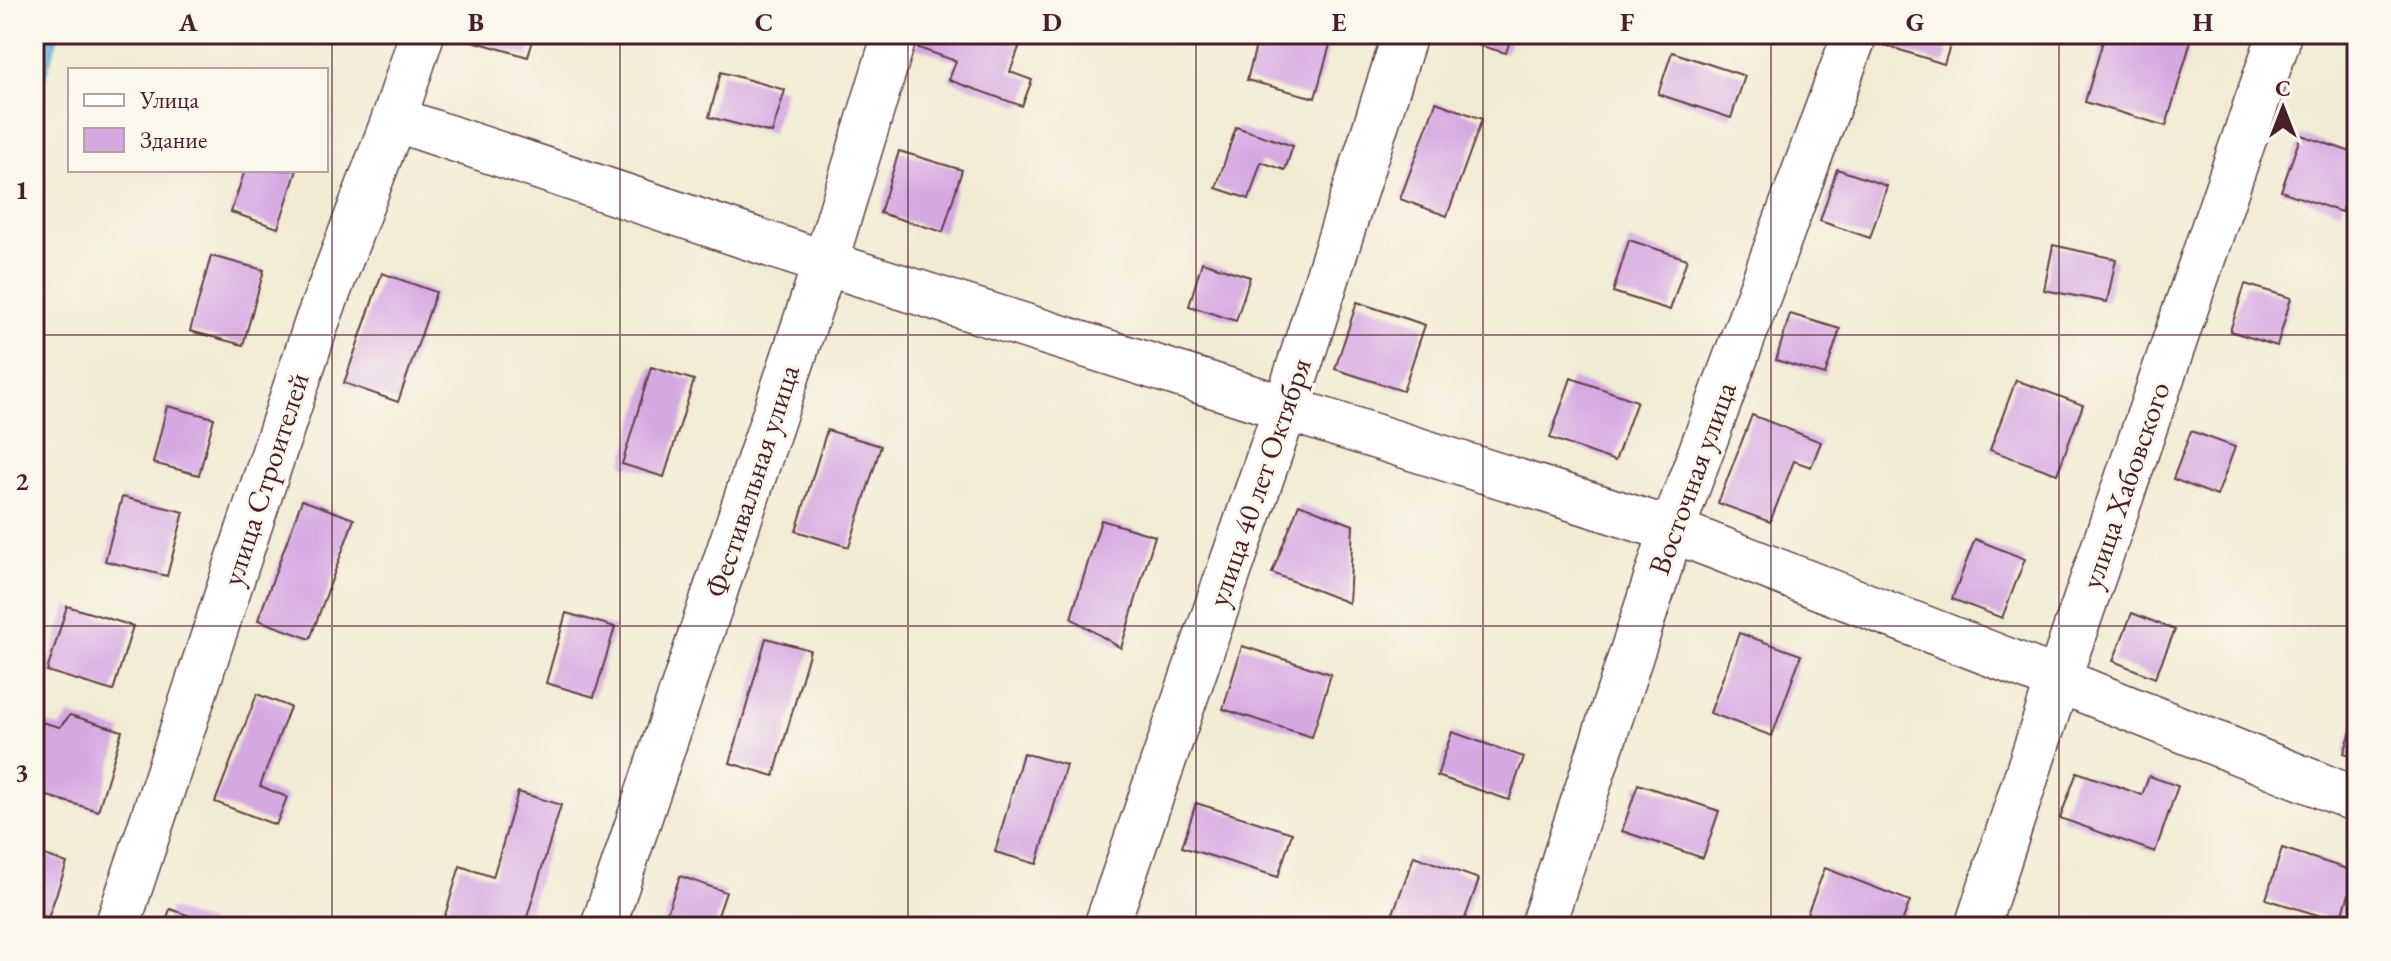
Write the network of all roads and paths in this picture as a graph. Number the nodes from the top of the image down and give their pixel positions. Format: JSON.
{"nodes":[{"id":1,"x":422,"y":34,"type":"edge"},
{"id":2,"x":895,"y":34,"type":"edge"},
{"id":3,"x":1405,"y":34,"type":"edge"},
{"id":4,"x":1855,"y":34,"type":"edge"},
{"id":5,"x":2277,"y":43,"type":"dead end"},
{"id":6,"x":394,"y":119,"type":"junction"},
{"id":7,"x":825,"y":263,"type":"junction"},
{"id":8,"x":1286,"y":407,"type":"junction"},
{"id":9,"x":1672,"y":530,"type":"junction"},
{"id":10,"x":2058,"y":680,"type":"junction"},
{"id":11,"x":2357,"y":800,"type":"edge"},
{"id":12,"x":117,"y":927,"type":"edge"},
{"id":13,"x":603,"y":927,"type":"edge"},
{"id":14,"x":1106,"y":927,"type":"edge"},
{"id":15,"x":1542,"y":927,"type":"edge"},
{"id":16,"x":1977,"y":927,"type":"edge"}],
"edges":[{"from":1,"to":6,"type":"street","name":"улица Строителей"},
{"from":2,"to":7,"type":"street","name":"Фестивальная улица"},
{"from":3,"to":8,"type":"street","name":"улица 40 лет Октября"},
{"from":4,"to":9,"type":"street","name":"Восточная улица"},
{"from":5,"to":10,"type":"street","name":"улица Хабовского"},
{"from":6,"to":7,"type":"street"},
{"from":6,"to":12,"type":"street","name":"улица Строителей"},
{"from":7,"to":8,"type":"street"},
{"from":7,"to":13,"type":"street","name":"Фестивальная улица"},
{"from":8,"to":9,"type":"street"},
{"from":8,"to":14,"type":"street","name":"улица 40 лет Октября"},
{"from":9,"to":10,"type":"street"},
{"from":9,"to":15,"type":"street","name":"Восточная улица"},
{"from":10,"to":11,"type":"street"},
{"from":10,"to":16,"type":"street","name":"улица Хабовского"}]}
